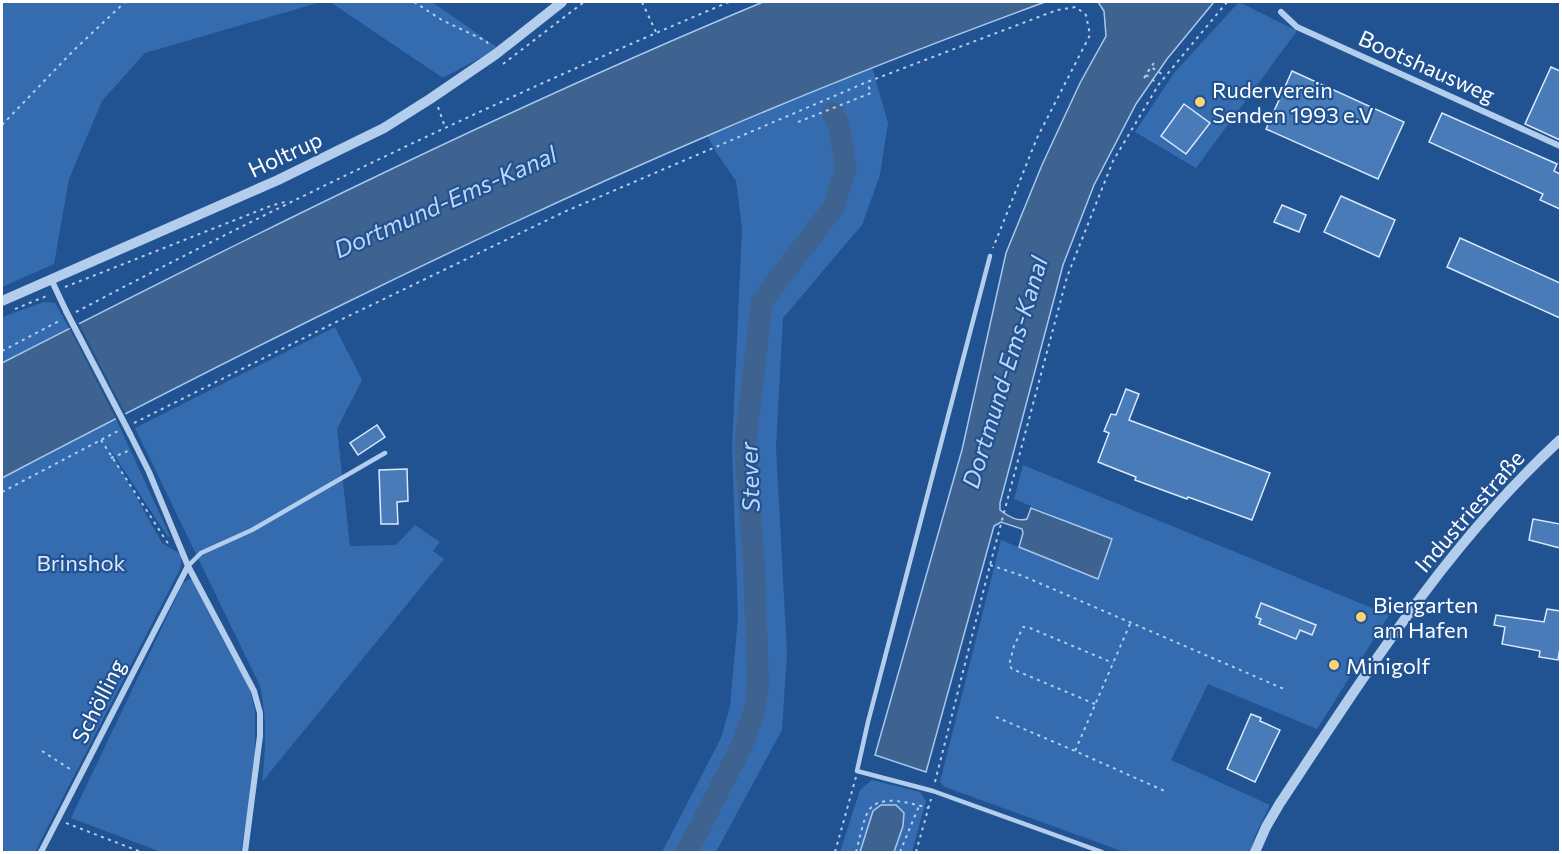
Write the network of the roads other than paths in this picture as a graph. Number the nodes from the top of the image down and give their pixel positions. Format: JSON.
{"nodes":[{"id":1,"x":562,"y":2,"type":"edge"},
{"id":2,"x":1281,"y":12,"type":"dead end"},
{"id":3,"x":1560,"y":146,"type":"edge"},
{"id":4,"x":990,"y":256,"type":"road end"},
{"id":5,"x":51,"y":279,"type":"junction"},
{"id":6,"x":2,"y":301,"type":"edge"},
{"id":7,"x":1560,"y":440,"type":"edge"},
{"id":8,"x":385,"y":453,"type":"dead end"},
{"id":9,"x":188,"y":566,"type":"junction"},
{"id":10,"x":41,"y":852,"type":"edge"},
{"id":11,"x":246,"y":852,"type":"edge"},
{"id":12,"x":1102,"y":852,"type":"edge"},
{"id":13,"x":1255,"y":852,"type":"edge"}],
"edges":[{"from":1,"to":5,"type":"street","name":"Holtrup"},
{"from":2,"to":3,"type":"street","name":"Bootshausweg"},
{"from":4,"to":12,"type":"lane"},
{"from":5,"to":6,"type":"street","name":"Holtrup"},
{"from":5,"to":9,"type":"street","bridge":true},
{"from":7,"to":13,"type":"street","name":"Industriestraße"},
{"from":8,"to":9,"type":"lane"},
{"from":9,"to":10,"type":"street","name":"Schölling"},
{"from":9,"to":11,"type":"street"}]}
